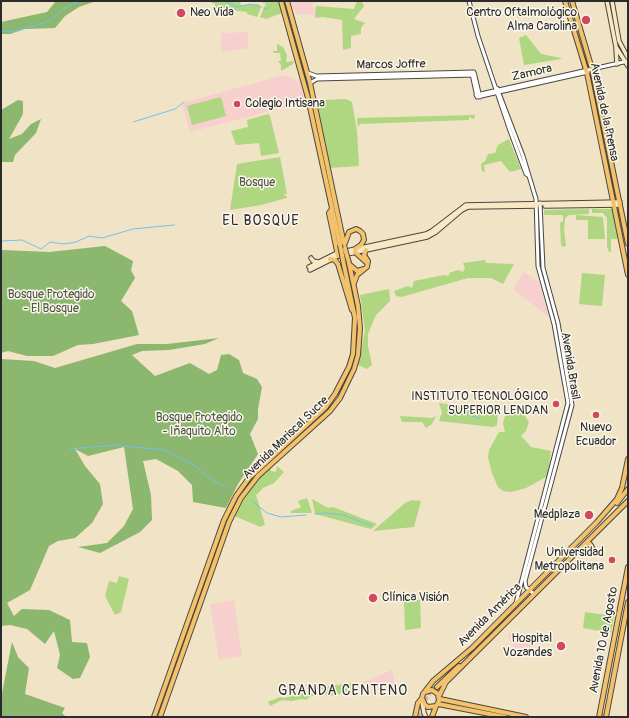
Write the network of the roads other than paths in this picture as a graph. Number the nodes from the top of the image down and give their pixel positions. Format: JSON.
{"nodes":[{"id":1,"x":281,"y":1,"type":"edge"},
{"id":2,"x":287,"y":1,"type":"edge"},
{"id":3,"x":469,"y":1,"type":"edge"},
{"id":4,"x":565,"y":1,"type":"edge"},
{"id":5,"x":572,"y":1,"type":"edge"},
{"id":6,"x":607,"y":1,"type":"edge"},
{"id":7,"x":612,"y":1,"type":"edge"},
{"id":8,"x":615,"y":1,"type":"edge"},
{"id":9,"x":616,"y":48,"type":"junction"},
{"id":10,"x":627,"y":61,"type":"edge"},
{"id":11,"x":617,"y":64,"type":"junction"},
{"id":12,"x":628,"y":66,"type":"edge"},
{"id":13,"x":589,"y":71,"type":"junction"},
{"id":14,"x":308,"y":73,"type":"junction"},
{"id":15,"x":473,"y":74,"type":"junction"},
{"id":16,"x":310,"y":83,"type":"junction"},
{"id":17,"x":498,"y":91,"type":"junction"},
{"id":18,"x":327,"y":203,"type":"dead end"},
{"id":19,"x":538,"y":204,"type":"junction"},
{"id":20,"x":614,"y":204,"type":"junction"},
{"id":21,"x":620,"y":204,"type":"junction"},
{"id":22,"x":330,"y":211,"type":"junction"},
{"id":23,"x":628,"y":244,"type":"edge"},
{"id":24,"x":338,"y":245,"type":"junction"},
{"id":25,"x":345,"y":246,"type":"junction"},
{"id":26,"x":366,"y":250,"type":"junction"},
{"id":27,"x":355,"y":251,"type":"junction"},
{"id":28,"x":336,"y":255,"type":"junction"},
{"id":29,"x":311,"y":258,"type":"dead end"},
{"id":30,"x":330,"y":259,"type":"junction"},
{"id":31,"x":318,"y":262,"type":"junction"},
{"id":32,"x":349,"y":263,"type":"junction"},
{"id":33,"x":627,"y":263,"type":"edge"},
{"id":34,"x":628,"y":275,"type":"edge"},
{"id":35,"x":354,"y":285,"type":"junction"},
{"id":36,"x":354,"y":314,"type":"junction"},
{"id":37,"x":552,"y":317,"type":"junction"},
{"id":38,"x":548,"y":320,"type":"dead end"},
{"id":39,"x":628,"y":459,"type":"edge"},
{"id":40,"x":628,"y":489,"type":"edge"},
{"id":41,"x":628,"y":502,"type":"edge"},
{"id":42,"x":602,"y":516,"type":"junction"},
{"id":43,"x":611,"y":517,"type":"dead end"},
{"id":44,"x":596,"y":533,"type":"junction"},
{"id":45,"x":584,"y":545,"type":"junction"},
{"id":46,"x":594,"y":549,"type":"dead end"},
{"id":47,"x":628,"y":567,"type":"edge"},
{"id":48,"x":528,"y":589,"type":"junction"},
{"id":49,"x":534,"y":594,"type":"junction"},
{"id":50,"x":628,"y":602,"type":"edge"},
{"id":51,"x":516,"y":604,"type":"junction"},
{"id":52,"x":472,"y":648,"type":"junction"},
{"id":53,"x":477,"y":652,"type":"junction"},
{"id":54,"x":460,"y":664,"type":"junction"},
{"id":55,"x":436,"y":687,"type":"tunnel mouth"},
{"id":56,"x":425,"y":692,"type":"junction"},
{"id":57,"x":439,"y":697,"type":"junction"},
{"id":58,"x":422,"y":700,"type":"junction"},
{"id":59,"x":437,"y":705,"type":"junction"},
{"id":60,"x":603,"y":715,"type":"edge"},
{"id":61,"x":161,"y":716,"type":"edge"},
{"id":62,"x":434,"y":716,"type":"edge"},
{"id":63,"x":154,"y":717,"type":"edge"},
{"id":64,"x":415,"y":717,"type":"edge"},
{"id":65,"x":426,"y":717,"type":"edge"},
{"id":66,"x":505,"y":717,"type":"edge"},
{"id":67,"x":526,"y":717,"type":"edge"}],
"edges":[{"from":1,"to":22,"type":"main road","name":"Avenida Mariscal Sucre"},
{"from":2,"to":14,"type":"main road","name":"Avenida Mariscal Sucre"},
{"from":3,"to":17,"type":"street","name":"Avenida Brasil"},
{"from":4,"to":13,"type":"main road","name":"Avenida de la Prensa"},
{"from":5,"to":13,"type":"main road","name":"Avenida de la Prensa"},
{"from":6,"to":7,"type":"street"},
{"from":6,"to":9,"type":"main road"},
{"from":7,"to":8,"type":"street"},
{"from":7,"to":10,"type":"main road"},
{"from":9,"to":10,"type":"main road"},
{"from":9,"to":11,"type":"main road"},
{"from":10,"to":11,"type":"street","name":"Zamora"},
{"from":10,"to":12,"type":"main road"},
{"from":11,"to":13,"type":"street","name":"Zamora"},
{"from":13,"to":17,"type":"street","name":"Zamora"},
{"from":13,"to":20,"type":"main road","name":"Avenida de la Prensa"},
{"from":13,"to":21,"type":"main road","name":"Avenida de la Prensa"},
{"from":14,"to":15,"type":"street","name":"Marcos Joffre"},
{"from":14,"to":16,"type":"main road","name":"Avenida Mariscal Sucre"},
{"from":15,"to":16,"type":"street","name":"Marcos Joffre"},
{"from":15,"to":17,"type":"street","name":"Zamora"},
{"from":16,"to":25,"type":"main road","name":"Avenida Mariscal Sucre"},
{"from":17,"to":19,"type":"street","name":"Avenida Brasil"},
{"from":18,"to":22,"type":"main road"},
{"from":19,"to":20,"type":"main road"},
{"from":19,"to":26,"type":"main road"},
{"from":19,"to":27,"type":"main road"},
{"from":19,"to":37,"type":"street","name":"Avenida Brasil"},
{"from":19,"to":48,"type":"street","name":"Avenida Brasil"},
{"from":20,"to":21,"type":"main road"},
{"from":20,"to":33,"type":"main road","name":"Avenida de la Prensa"},
{"from":21,"to":23,"type":"main road","name":"Avenida de la Prensa"},
{"from":22,"to":24,"type":"main road","name":"Avenida Mariscal Sucre"},
{"from":24,"to":28,"type":"main road","name":"Avenida Mariscal Sucre"},
{"from":24,"to":36,"type":"main road","name":"Avenida Mariscal Sucre","bridge":true},
{"from":25,"to":27,"type":"main road"},
{"from":25,"to":32,"type":"main road","name":"Avenida Mariscal Sucre","bridge":true},
{"from":26,"to":27,"type":"main road"},
{"from":26,"to":35,"type":"main road"},
{"from":27,"to":28,"type":"main road"},
{"from":27,"to":32,"type":"main road"},
{"from":28,"to":30,"type":"main road"},
{"from":28,"to":31,"type":"main road"},
{"from":29,"to":31,"type":"main road"},
{"from":30,"to":31,"type":"main road"},
{"from":30,"to":36,"type":"main road"},
{"from":32,"to":35,"type":"main road","name":"Avenida Mariscal Sucre"},
{"from":33,"to":34,"type":"main road","name":"Avenida de la Prensa"},
{"from":35,"to":61,"type":"main road","name":"Avenida Mariscal Sucre"},
{"from":36,"to":63,"type":"main road","name":"Avenida Mariscal Sucre"},
{"from":37,"to":38,"type":"street"},
{"from":37,"to":51,"type":"street","name":"Avenida Brasil"},
{"from":39,"to":42,"type":"main road","name":"Avenida América"},
{"from":40,"to":42,"type":"main road","name":"Avenida América"},
{"from":41,"to":44,"type":"main road","name":"Avenida América"},
{"from":42,"to":48,"type":"main road","name":"Avenida América"},
{"from":43,"to":44,"type":"main road","name":"Avenida América"},
{"from":44,"to":45,"type":"main road","name":"Avenida América"},
{"from":45,"to":46,"type":"main road"},
{"from":45,"to":49,"type":"main road","name":"Avenida América"},
{"from":47,"to":60,"type":"main road","name":"Avenida 10 de Agosto"},
{"from":48,"to":49,"type":"street"},
{"from":48,"to":51,"type":"main road","name":"Avenida América"},
{"from":49,"to":53,"type":"main road","name":"Avenida América"},
{"from":50,"to":60,"type":"main road","name":"Avenida 10 de Agosto"},
{"from":51,"to":52,"type":"main road","name":"Avenida América"},
{"from":52,"to":54,"type":"main road"},
{"from":52,"to":56,"type":"main road","name":"Avenida América"},
{"from":53,"to":54,"type":"main road"},
{"from":53,"to":57,"type":"main road","name":"Avenida América"},
{"from":54,"to":55,"type":"main road","name":"Avenida América"},
{"from":56,"to":57,"type":"main road"},
{"from":56,"to":58,"type":"main road"},
{"from":57,"to":59,"type":"main road"},
{"from":57,"to":67,"type":"main road"},
{"from":58,"to":59,"type":"main road"},
{"from":58,"to":64,"type":"main road"},
{"from":58,"to":65,"type":"main road"},
{"from":59,"to":62,"type":"main road"},
{"from":59,"to":66,"type":"main road"}]}
